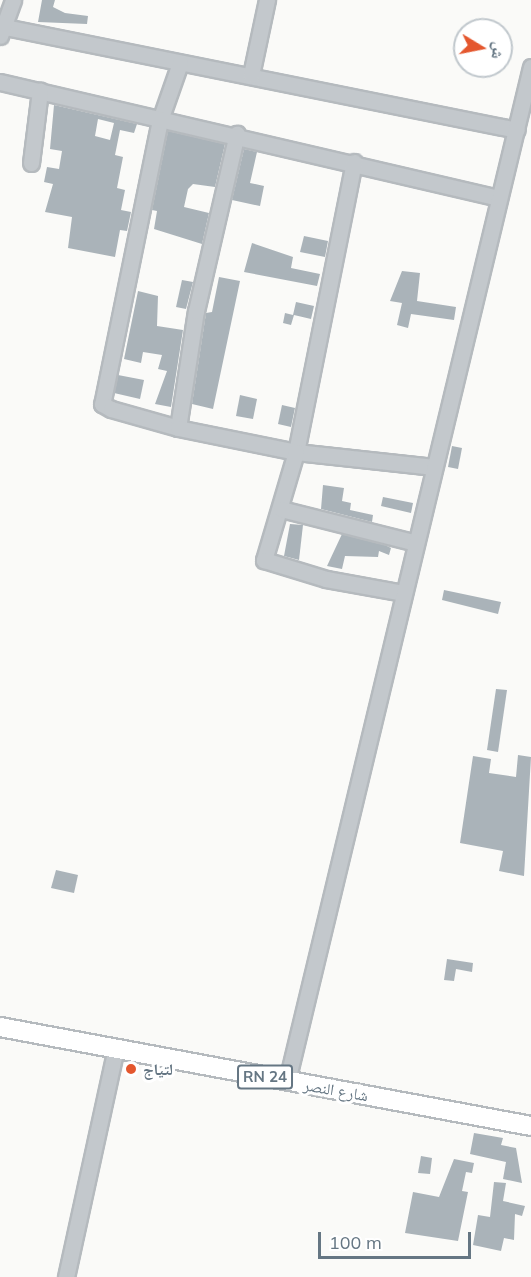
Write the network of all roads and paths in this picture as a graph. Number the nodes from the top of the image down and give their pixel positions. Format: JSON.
{"nodes":[{"id":1,"x":13,"y":0,"type":"edge"},
{"id":2,"x":267,"y":0,"type":"edge"},
{"id":3,"x":2,"y":30,"type":"edge"},
{"id":4,"x":180,"y":63,"type":"junction"},
{"id":5,"x":531,"y":67,"type":"edge"},
{"id":6,"x":250,"y":75,"type":"junction"},
{"id":7,"x":0,"y":82,"type":"edge"},
{"id":8,"x":40,"y":91,"type":"junction"},
{"id":9,"x":160,"y":120,"type":"junction"},
{"id":10,"x":517,"y":130,"type":"junction"},
{"id":11,"x":237,"y":134,"type":"junction"},
{"id":12,"x":354,"y":162,"type":"junction"},
{"id":13,"x":31,"y":163,"type":"dead end"},
{"id":14,"x":499,"y":198,"type":"junction"},
{"id":15,"x":178,"y":428,"type":"junction"},
{"id":16,"x":296,"y":452,"type":"junction"},
{"id":17,"x":434,"y":467,"type":"junction"},
{"id":18,"x":281,"y":510,"type":"junction"},
{"id":19,"x":416,"y":543,"type":"junction"},
{"id":20,"x":403,"y":593,"type":"junction"},
{"id":21,"x":0,"y":1027,"type":"edge"},
{"id":22,"x":116,"y":1048,"type":"junction"},
{"id":23,"x":287,"y":1081,"type":"junction"},
{"id":24,"x":531,"y":1126,"type":"edge"},
{"id":25,"x":66,"y":1277,"type":"edge"}],
"edges":[{"from":1,"to":3,"type":"street"},
{"from":2,"to":6,"type":"street"},
{"from":3,"to":4,"type":"street"},
{"from":4,"to":6,"type":"street"},
{"from":4,"to":9,"type":"street"},
{"from":5,"to":10,"type":"street"},
{"from":6,"to":10,"type":"street"},
{"from":7,"to":8,"type":"street"},
{"from":8,"to":9,"type":"street"},
{"from":8,"to":13,"type":"street"},
{"from":9,"to":11,"type":"street"},
{"from":9,"to":15,"type":"street"},
{"from":10,"to":14,"type":"street"},
{"from":11,"to":12,"type":"street"},
{"from":11,"to":15,"type":"street"},
{"from":12,"to":14,"type":"street"},
{"from":12,"to":16,"type":"street"},
{"from":14,"to":17,"type":"street"},
{"from":15,"to":16,"type":"street"},
{"from":16,"to":17,"type":"street"},
{"from":16,"to":18,"type":"street"},
{"from":17,"to":19,"type":"street"},
{"from":18,"to":19,"type":"street"},
{"from":18,"to":20,"type":"street"},
{"from":19,"to":20,"type":"street"},
{"from":20,"to":23,"type":"street"},
{"from":21,"to":22,"type":"main road","name":"شارع النصر","number":"RN 24"},
{"from":22,"to":23,"type":"main road","name":"شارع النصر","number":"RN 24"},
{"from":22,"to":25,"type":"street"},
{"from":23,"to":24,"type":"main road","name":"شارع النصر","number":"RN 24"}]}
